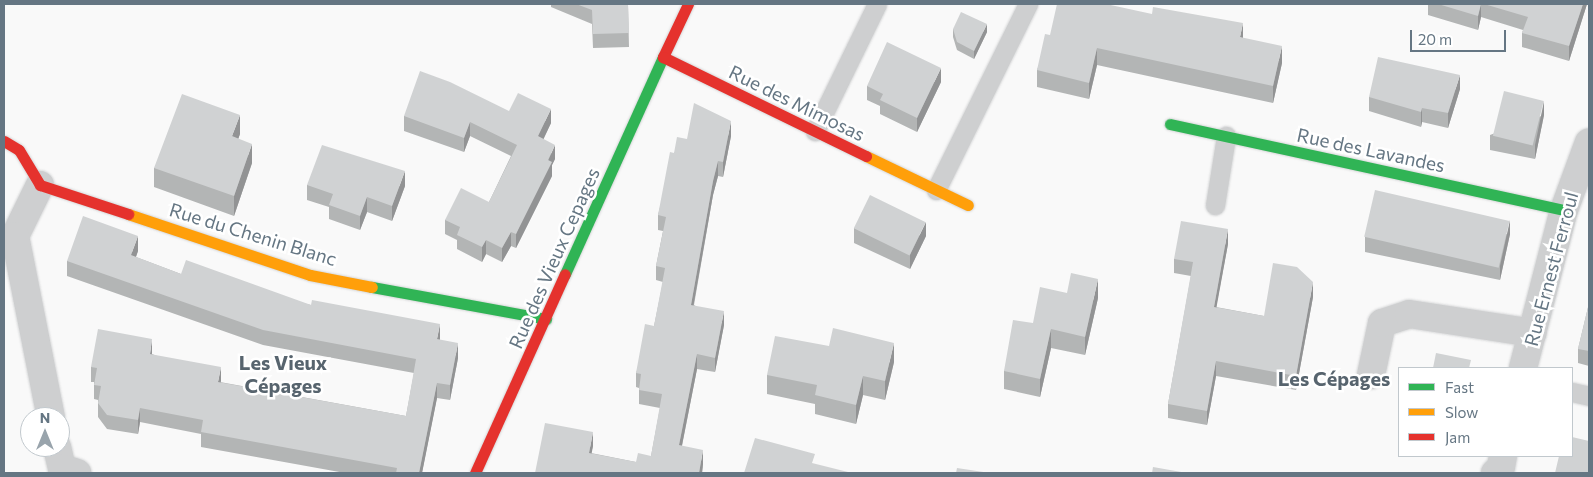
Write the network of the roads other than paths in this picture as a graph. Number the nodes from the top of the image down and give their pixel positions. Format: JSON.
{"nodes":[{"id":1,"x":688,"y":4,"type":"edge"},
{"id":2,"x":877,"y":4,"type":"edge"},
{"id":3,"x":1028,"y":4,"type":"edge"},
{"id":4,"x":663,"y":57,"type":"junction"},
{"id":5,"x":1170,"y":124,"type":"dead end"},
{"id":6,"x":815,"y":131,"type":"junction"},
{"id":7,"x":1226,"y":136,"type":"junction"},
{"id":8,"x":4,"y":141,"type":"edge"},
{"id":9,"x":1589,"y":142,"type":"edge"},
{"id":10,"x":40,"y":185,"type":"junction"},
{"id":11,"x":936,"y":190,"type":"junction"},
{"id":12,"x":968,"y":205,"type":"dead end"},
{"id":13,"x":1215,"y":205,"type":"dead end"},
{"id":14,"x":1564,"y":210,"type":"junction"},
{"id":15,"x":546,"y":319,"type":"junction"},
{"id":16,"x":1533,"y":333,"type":"junction"},
{"id":17,"x":1523,"y":367,"type":"edge"},
{"id":18,"x":1371,"y":375,"type":"dead end"},
{"id":19,"x":1573,"y":392,"type":"edge"},
{"id":20,"x":1589,"y":396,"type":"edge"},
{"id":21,"x":49,"y":407,"type":"edge"},
{"id":22,"x":59,"y":457,"type":"edge"},
{"id":23,"x":1503,"y":457,"type":"edge"},
{"id":24,"x":77,"y":473,"type":"edge"},
{"id":25,"x":475,"y":473,"type":"edge"},
{"id":26,"x":1495,"y":473,"type":"edge"}],
"edges":[{"from":1,"to":4,"type":"street"},
{"from":2,"to":6,"type":"lane"},
{"from":3,"to":11,"type":"lane"},
{"from":4,"to":6,"type":"street","name":"Rue des Mimosas"},
{"from":4,"to":15,"type":"street","name":"Rue des Vieux Cepages"},
{"from":5,"to":7,"type":"street","name":"Rue des Lavandes"},
{"from":6,"to":11,"type":"street","name":"Rue des Mimosas"},
{"from":7,"to":13,"type":"lane"},
{"from":7,"to":14,"type":"street","name":"Rue des Lavandes"},
{"from":8,"to":10,"type":"street"},
{"from":9,"to":14,"type":"street","name":"Rue Ernest Ferroul"},
{"from":10,"to":15,"type":"street","name":"Rue du Chenin Blanc"},
{"from":10,"to":21,"type":"street"},
{"from":11,"to":12,"type":"street","name":"Rue des Mimosas"},
{"from":14,"to":16,"type":"street","name":"Rue Ernest Ferroul"},
{"from":15,"to":25,"type":"street","name":"Rue des Vieux Cepages"},
{"from":16,"to":17,"type":"street","name":"Rue Ernest Ferroul"},
{"from":16,"to":18,"type":"street"},
{"from":19,"to":20,"type":"lane"},
{"from":22,"to":24,"type":"street"},
{"from":23,"to":26,"type":"street"}]}
